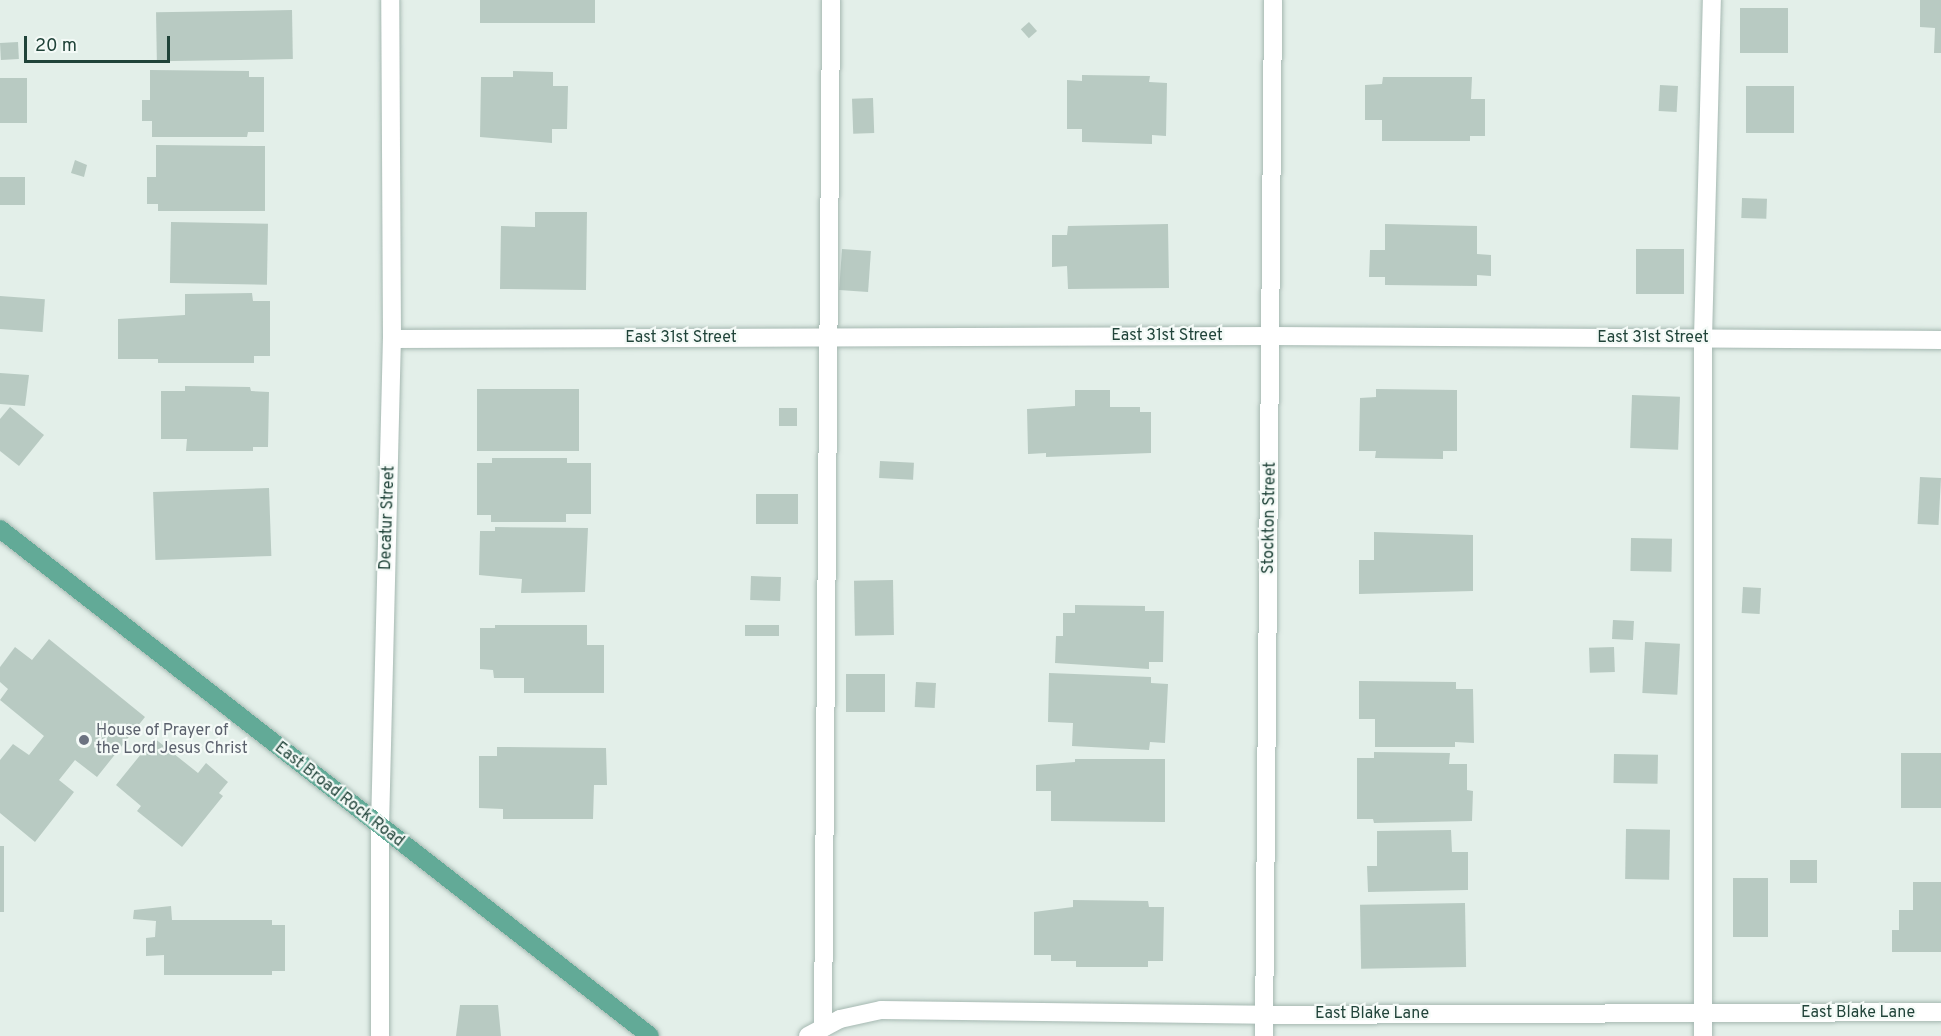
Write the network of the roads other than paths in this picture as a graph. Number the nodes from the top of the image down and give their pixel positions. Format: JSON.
{"nodes":[{"id":1,"x":390,"y":0,"type":"edge"},
{"id":2,"x":831,"y":0,"type":"edge"},
{"id":3,"x":1274,"y":0,"type":"edge"},
{"id":4,"x":1712,"y":0,"type":"edge"},
{"id":5,"x":1272,"y":336,"type":"junction"},
{"id":6,"x":829,"y":338,"type":"junction"},
{"id":7,"x":1703,"y":338,"type":"junction"},
{"id":8,"x":392,"y":339,"type":"junction"},
{"id":9,"x":1941,"y":340,"type":"edge"},
{"id":10,"x":0,"y":529,"type":"edge"},
{"id":11,"x":380,"y":827,"type":"junction"},
{"id":12,"x":1941,"y":1012,"type":"edge"},
{"id":13,"x":1703,"y":1014,"type":"junction"},
{"id":14,"x":1264,"y":1015,"type":"junction"},
{"id":15,"x":815,"y":1032,"type":"edge"},
{"id":16,"x":380,"y":1036,"type":"edge"},
{"id":17,"x":650,"y":1036,"type":"edge"},
{"id":18,"x":1264,"y":1036,"type":"edge"},
{"id":19,"x":1703,"y":1036,"type":"edge"}],
"edges":[{"from":1,"to":8,"type":"street","name":"Decatur Street"},
{"from":2,"to":6,"type":"street"},
{"from":3,"to":5,"type":"street","name":"Stockton Street"},
{"from":4,"to":7,"type":"street"},
{"from":5,"to":6,"type":"street","name":"East 31st Street"},
{"from":5,"to":7,"type":"street","name":"East 31st Street"},
{"from":5,"to":14,"type":"street","name":"Stockton Street"},
{"from":6,"to":8,"type":"street","name":"East 31st Street"},
{"from":6,"to":15,"type":"street"},
{"from":7,"to":9,"type":"street","name":"East 31st Street"},
{"from":7,"to":13,"type":"street"},
{"from":8,"to":11,"type":"street","name":"Decatur Street"},
{"from":10,"to":11,"type":"main road","name":"East Broad Rock Road"},
{"from":11,"to":16,"type":"street","name":"Decatur Street"},
{"from":11,"to":17,"type":"main road","name":"East Broad Rock Road"},
{"from":12,"to":13,"type":"street","name":"East Blake Lane"},
{"from":13,"to":14,"type":"street","name":"East Blake Lane"},
{"from":13,"to":19,"type":"street"},
{"from":14,"to":15,"type":"street","name":"East Blake Lane"},
{"from":14,"to":18,"type":"street","name":"Stockton Street"}]}
